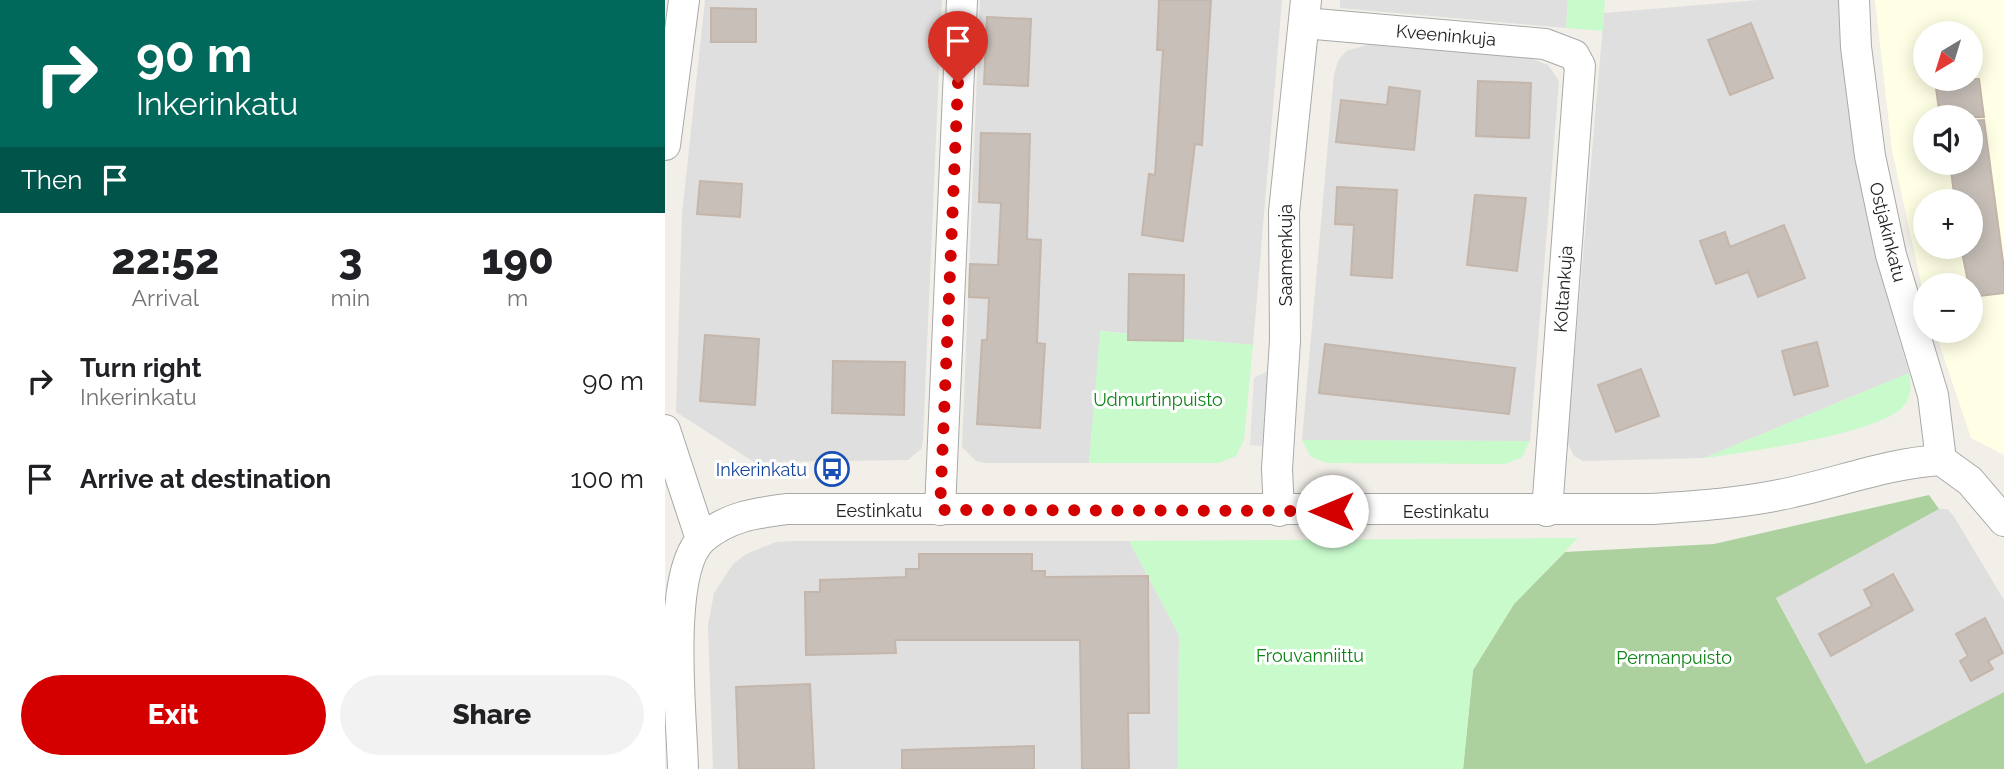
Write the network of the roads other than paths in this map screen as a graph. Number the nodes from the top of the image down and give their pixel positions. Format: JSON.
{"nodes":[{"id":1,"x":684,"y":0,"type":"edge"},
{"id":2,"x":962,"y":0,"type":"edge"},
{"id":3,"x":1854,"y":0,"type":"edge"},
{"id":4,"x":1305,"y":12,"type":"edge"},
{"id":5,"x":1580,"y":66,"type":"joint"},
{"id":6,"x":665,"y":145,"type":"edge"},
{"id":7,"x":665,"y":430,"type":"edge"},
{"id":8,"x":1941,"y":460,"type":"junction"},
{"id":9,"x":940,"y":510,"type":"junction"},
{"id":10,"x":1279,"y":511,"type":"junction"},
{"id":11,"x":1547,"y":511,"type":"junction"},
{"id":12,"x":2004,"y":521,"type":"edge"},
{"id":13,"x":701,"y":539,"type":"junction"},
{"id":14,"x":683,"y":769,"type":"edge"}],
"edges":[{"from":1,"to":6,"type":"street"},
{"from":2,"to":9,"type":"street"},
{"from":3,"to":8,"type":"street","name":"Ostjakinkatu"},
{"from":4,"to":5,"type":"street","name":"Kveeninkuja"},
{"from":4,"to":10,"type":"street","name":"Saamenkuja"},
{"from":5,"to":11,"type":"street","name":"Koltankuja"},
{"from":7,"to":13,"type":"street"},
{"from":8,"to":11,"type":"street","name":"Eestinkatu"},
{"from":8,"to":12,"type":"street"},
{"from":9,"to":10,"type":"street","name":"Eestinkatu"},
{"from":9,"to":13,"type":"street","name":"Eestinkatu"},
{"from":10,"to":11,"type":"street","name":"Eestinkatu"},
{"from":13,"to":14,"type":"street"}]}
